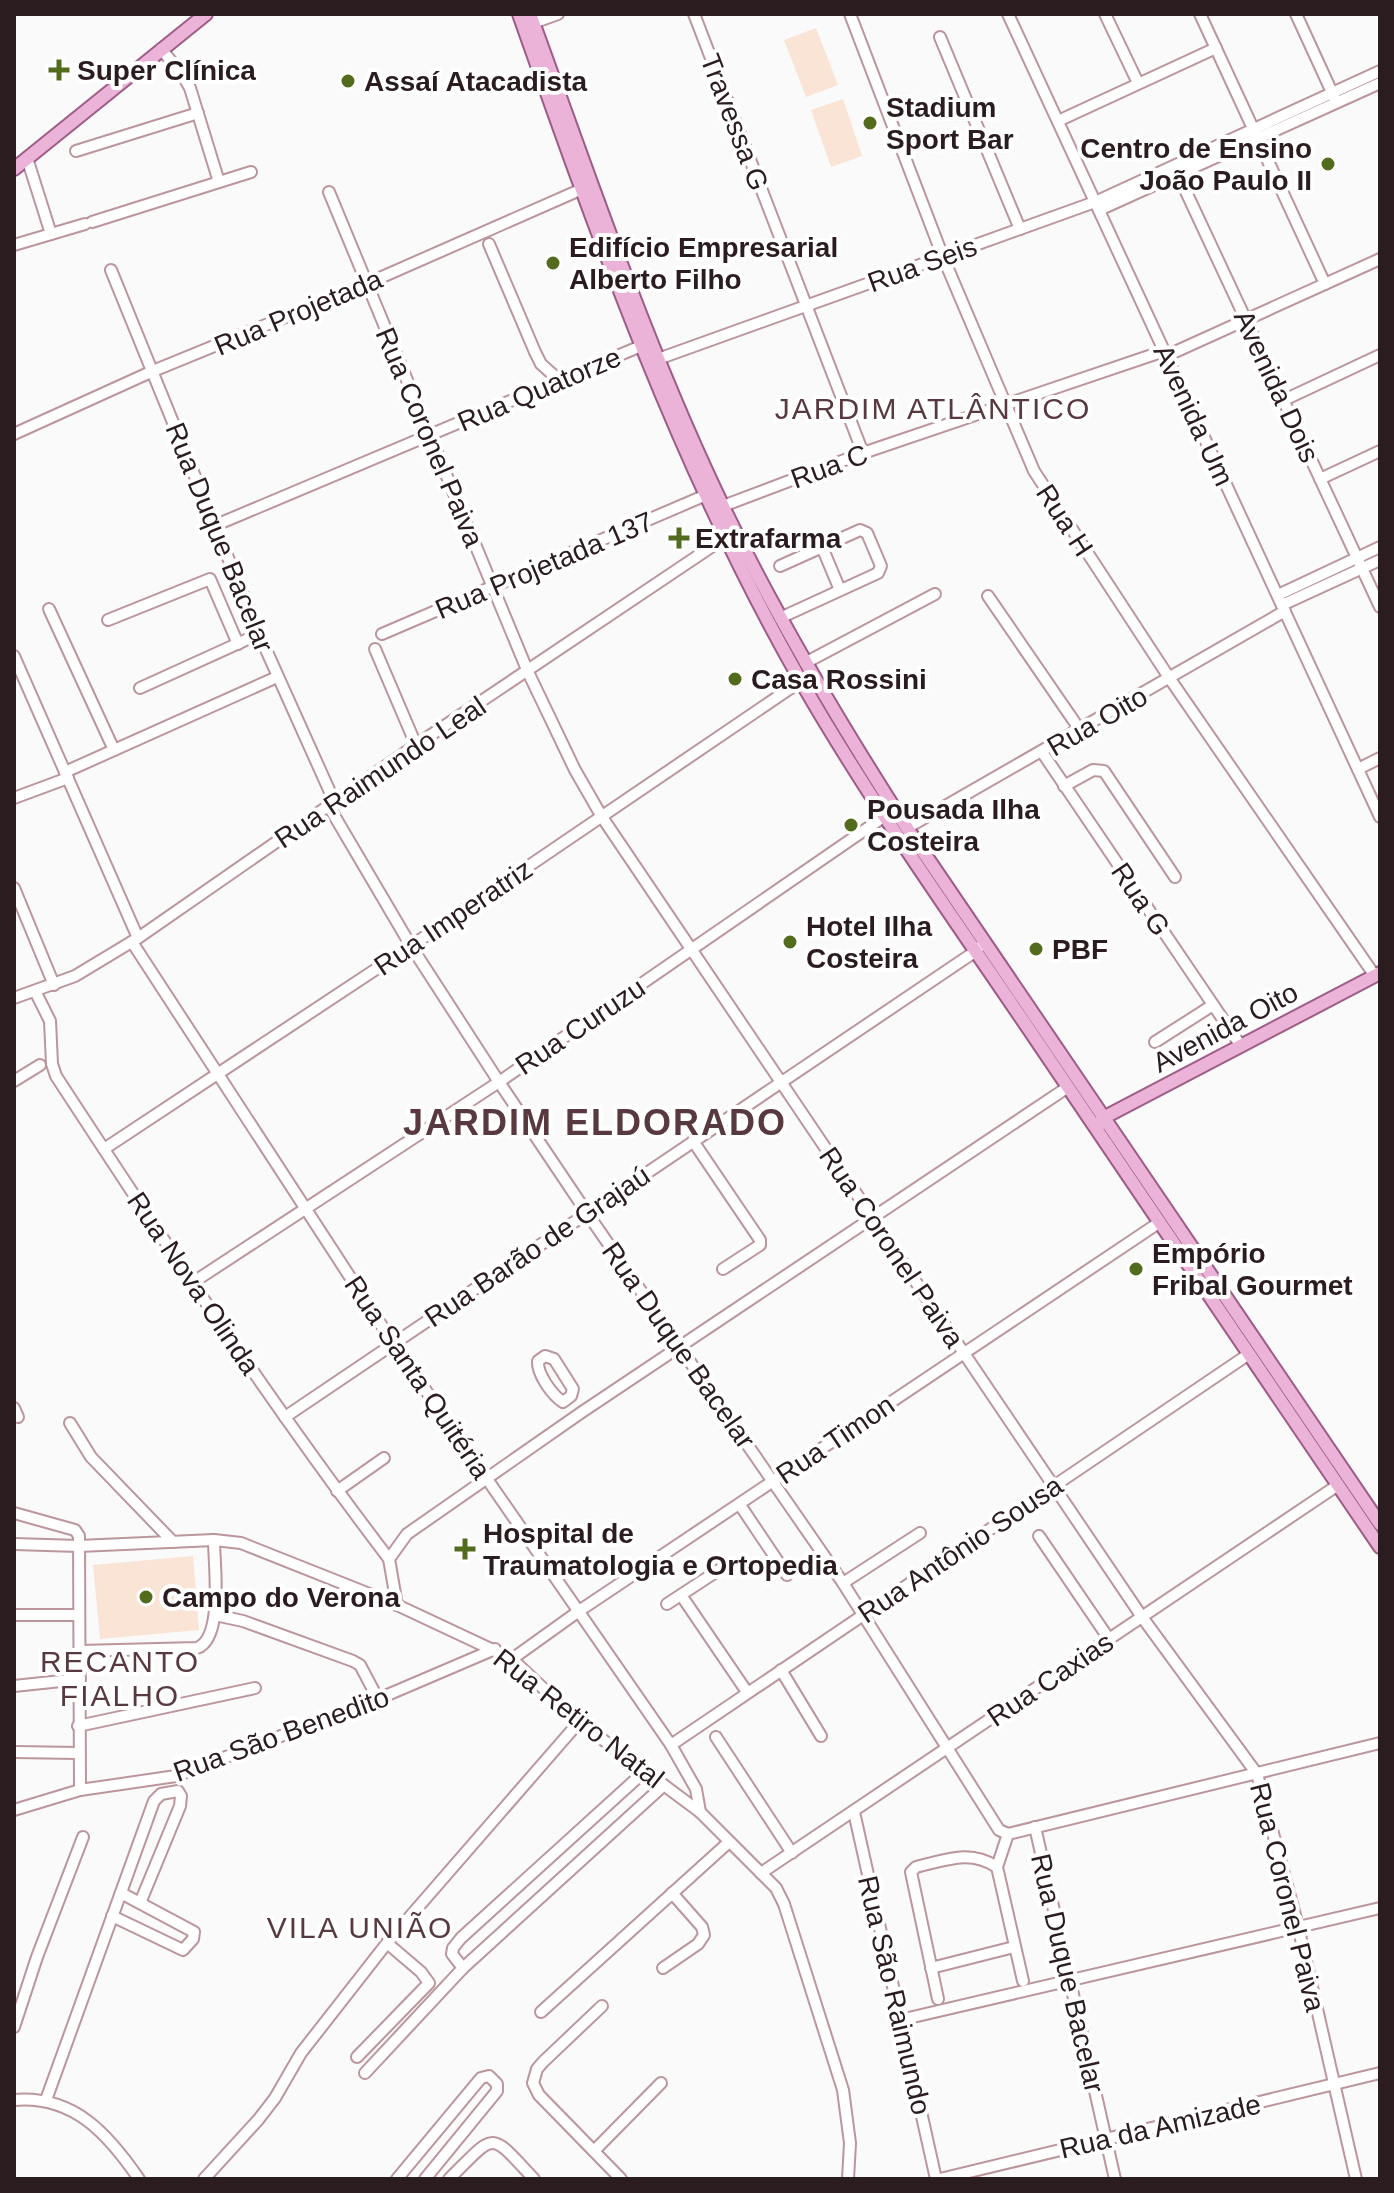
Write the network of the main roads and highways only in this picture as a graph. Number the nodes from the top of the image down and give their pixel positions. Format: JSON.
{"nodes":[{"id":1,"x":198,"y":14,"type":"edge"},
{"id":2,"x":206,"y":14,"type":"edge"},
{"id":3,"x":519,"y":14,"type":"edge"},
{"id":4,"x":532,"y":18,"type":"edge"},
{"id":5,"x":161,"y":49,"type":"junction"},
{"id":6,"x":14,"y":169,"type":"edge"},
{"id":7,"x":729,"y":531,"type":"junction"},
{"id":8,"x":1377,"y":974,"type":"edge"},
{"id":9,"x":1100,"y":1124,"type":"junction"},
{"id":10,"x":1380,"y":1524,"type":"edge"},
{"id":11,"x":1380,"y":1547,"type":"edge"}],
"edges":[{"from":1,"to":5,"type":"main road"},
{"from":2,"to":5,"type":"main road"},
{"from":3,"to":7,"type":"main road"},
{"from":4,"to":7,"type":"main road"},
{"from":5,"to":6,"type":"main road"},
{"from":7,"to":9,"type":"main road"},
{"from":7,"to":9,"type":"main road"},
{"from":8,"to":9,"type":"main road","name":"Avenida Oito"},
{"from":9,"to":10,"type":"main road"},
{"from":9,"to":11,"type":"main road"}]}
